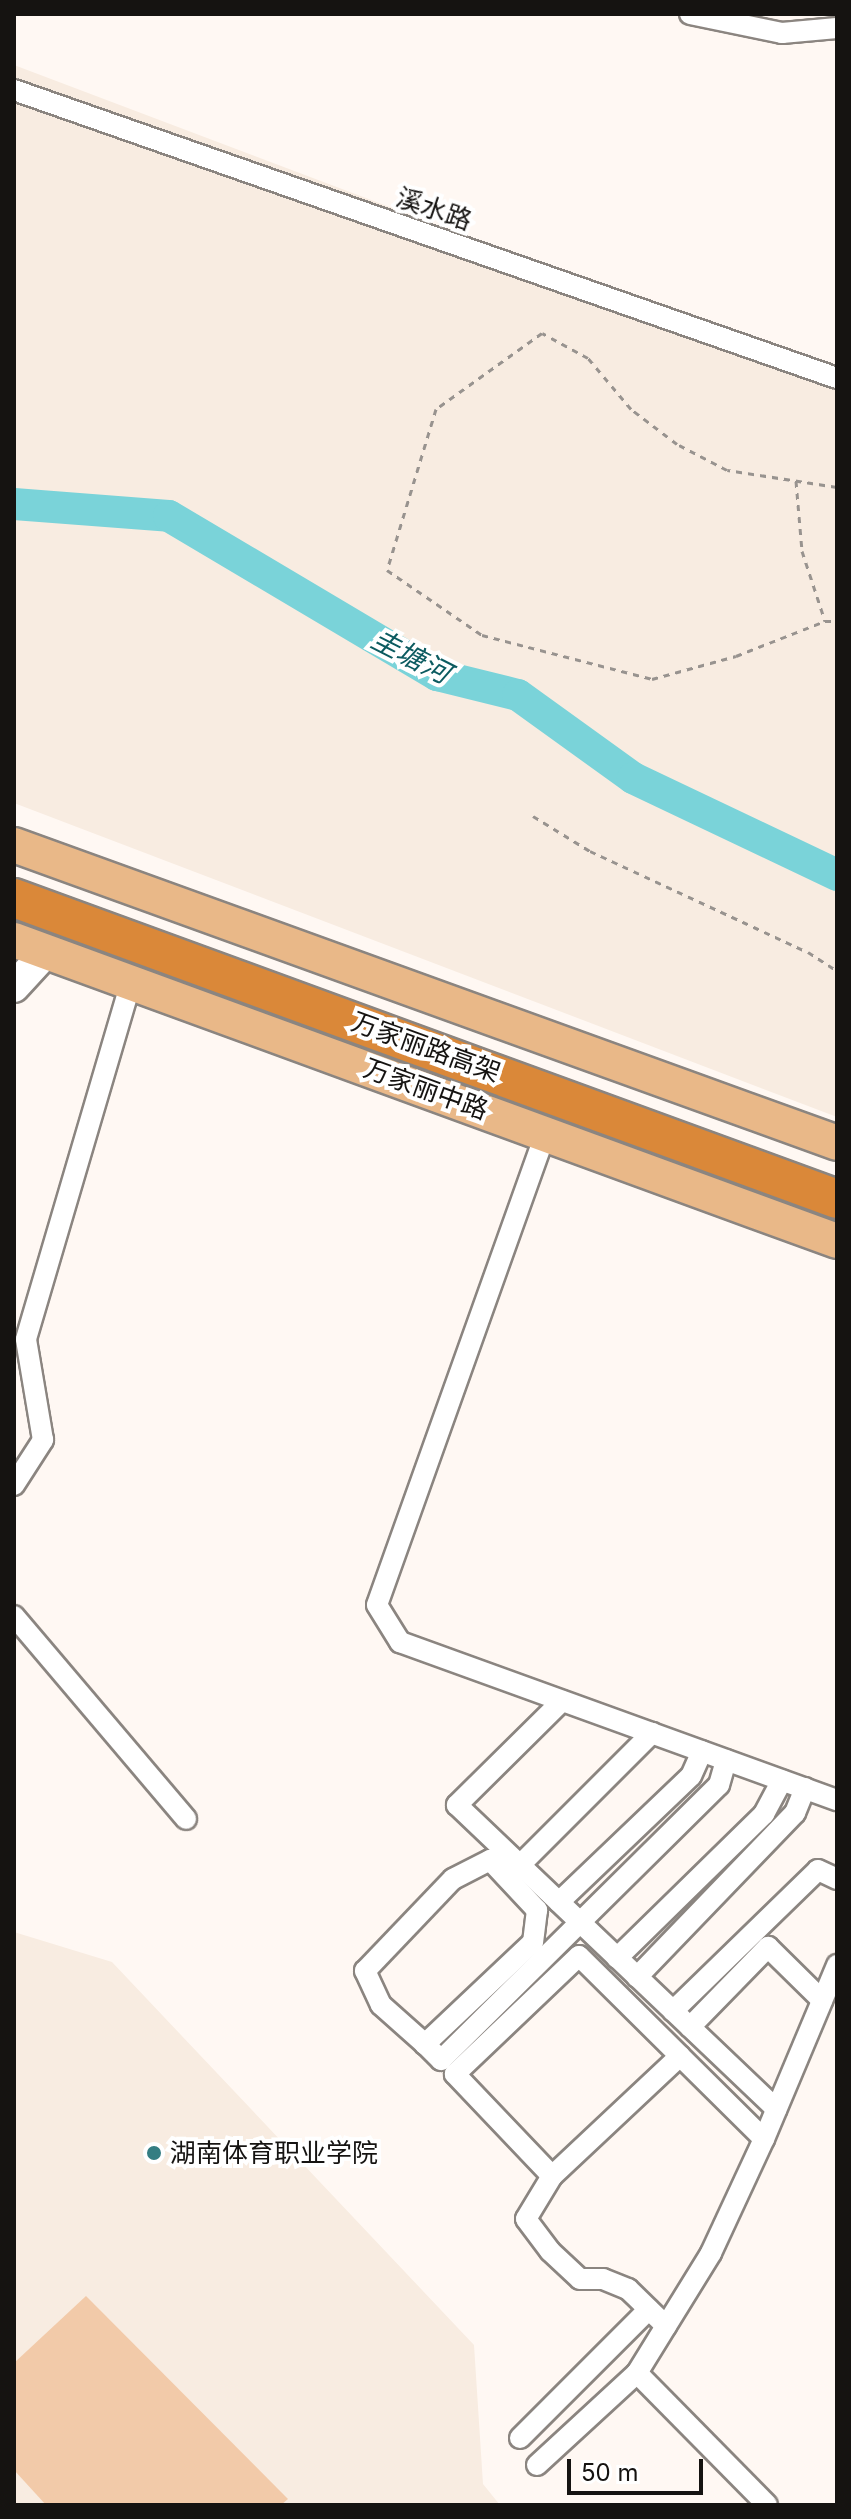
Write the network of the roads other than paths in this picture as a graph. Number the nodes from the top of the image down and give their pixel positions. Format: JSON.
{"nodes":[{"id":1,"x":690,"y":14,"type":"edge"},
{"id":2,"x":837,"y":28,"type":"edge"},
{"id":3,"x":14,"y":90,"type":"edge"},
{"id":4,"x":837,"y":378,"type":"edge"},
{"id":5,"x":14,"y":845,"type":"edge"},
{"id":6,"x":14,"y":871,"type":"edge"},
{"id":7,"x":14,"y":898,"type":"edge"},
{"id":8,"x":14,"y":940,"type":"edge"},
{"id":9,"x":46,"y":952,"type":"junction"},
{"id":10,"x":131,"y":982,"type":"junction"},
{"id":11,"x":14,"y":987,"type":"edge"},
{"id":12,"x":546,"y":1132,"type":"junction"},
{"id":13,"x":837,"y":1143,"type":"edge"},
{"id":14,"x":837,"y":1172,"type":"edge"},
{"id":15,"x":837,"y":1199,"type":"edge"},
{"id":16,"x":837,"y":1241,"type":"edge"},
{"id":17,"x":14,"y":1485,"type":"edge"},
{"id":18,"x":14,"y":1616,"type":"edge"},
{"id":19,"x":562,"y":1701,"type":"junction"},
{"id":20,"x":652,"y":1733,"type":"junction"},
{"id":21,"x":702,"y":1751,"type":"junction"},
{"id":22,"x":726,"y":1760,"type":"junction"},
{"id":23,"x":782,"y":1780,"type":"junction"},
{"id":24,"x":805,"y":1788,"type":"junction"},
{"id":25,"x":837,"y":1800,"type":"edge"},
{"id":26,"x":186,"y":1819,"type":"dead end"},
{"id":27,"x":520,"y":1865,"type":"junction"},
{"id":28,"x":837,"y":1879,"type":"edge"},
{"id":29,"x":559,"y":1902,"type":"junction"},
{"id":30,"x":580,"y":1922,"type":"junction"},
{"id":31,"x":761,"y":1940,"type":"junction"},
{"id":32,"x":617,"y":1958,"type":"junction"},
{"id":33,"x":837,"y":1965,"type":"edge"},
{"id":34,"x":637,"y":1977,"type":"junction"},
{"id":35,"x":822,"y":2000,"type":"junction"},
{"id":36,"x":673,"y":2011,"type":"junction"},
{"id":37,"x":690,"y":2027,"type":"junction"},
{"id":38,"x":425,"y":2044,"type":"junction"},
{"id":39,"x":680,"y":2056,"type":"junction"},
{"id":40,"x":448,"y":2067,"type":"junction"},
{"id":41,"x":776,"y":2109,"type":"junction"},
{"id":42,"x":764,"y":2139,"type":"junction"},
{"id":43,"x":552,"y":2176,"type":"junction"},
{"id":44,"x":649,"y":2309,"type":"junction"},
{"id":45,"x":666,"y":2326,"type":"junction"},
{"id":46,"x":637,"y":2373,"type":"junction"},
{"id":47,"x":520,"y":2438,"type":"dead end"},
{"id":48,"x":537,"y":2465,"type":"dead end"},
{"id":49,"x":767,"y":2505,"type":"edge"}],
"edges":[{"from":1,"to":2,"type":"street"},
{"from":3,"to":4,"type":"street","name":"溪水路"},
{"from":5,"to":13,"type":"main road"},
{"from":6,"to":14,"type":"highway","name":"万家丽路高架"},
{"from":7,"to":15,"type":"highway","name":"万家丽路高架"},
{"from":8,"to":9,"type":"main road","name":"万家丽中路"},
{"from":9,"to":10,"type":"main road","name":"万家丽中路"},
{"from":9,"to":11,"type":"street"},
{"from":10,"to":12,"type":"main road","name":"万家丽中路"},
{"from":10,"to":17,"type":"street"},
{"from":12,"to":16,"type":"main road","name":"万家丽中路"},
{"from":12,"to":19,"type":"street"},
{"from":18,"to":26,"type":"street"},
{"from":19,"to":20,"type":"street"},
{"from":19,"to":27,"type":"street"},
{"from":20,"to":21,"type":"street"},
{"from":20,"to":27,"type":"street"},
{"from":21,"to":22,"type":"street"},
{"from":21,"to":29,"type":"street"},
{"from":22,"to":23,"type":"street"},
{"from":22,"to":30,"type":"street"},
{"from":23,"to":24,"type":"street"},
{"from":23,"to":32,"type":"street"},
{"from":24,"to":25,"type":"street"},
{"from":24,"to":34,"type":"street"},
{"from":27,"to":29,"type":"street"},
{"from":28,"to":31,"type":"street"},
{"from":29,"to":30,"type":"street"},
{"from":30,"to":32,"type":"street"},
{"from":30,"to":40,"type":"street"},
{"from":31,"to":35,"type":"street"},
{"from":31,"to":36,"type":"street"},
{"from":31,"to":37,"type":"street"},
{"from":32,"to":34,"type":"street"},
{"from":33,"to":35,"type":"street"},
{"from":34,"to":36,"type":"street"},
{"from":35,"to":41,"type":"street"},
{"from":36,"to":37,"type":"street"},
{"from":37,"to":41,"type":"street"},
{"from":38,"to":38,"type":"street"},
{"from":38,"to":40,"type":"street"},
{"from":39,"to":40,"type":"street"},
{"from":39,"to":42,"type":"street"},
{"from":39,"to":43,"type":"street"},
{"from":40,"to":43,"type":"street"},
{"from":41,"to":42,"type":"street"},
{"from":42,"to":45,"type":"street"},
{"from":43,"to":44,"type":"street"},
{"from":44,"to":45,"type":"street"},
{"from":44,"to":47,"type":"street"},
{"from":45,"to":46,"type":"street"},
{"from":46,"to":48,"type":"street"},
{"from":46,"to":49,"type":"street"}]}
